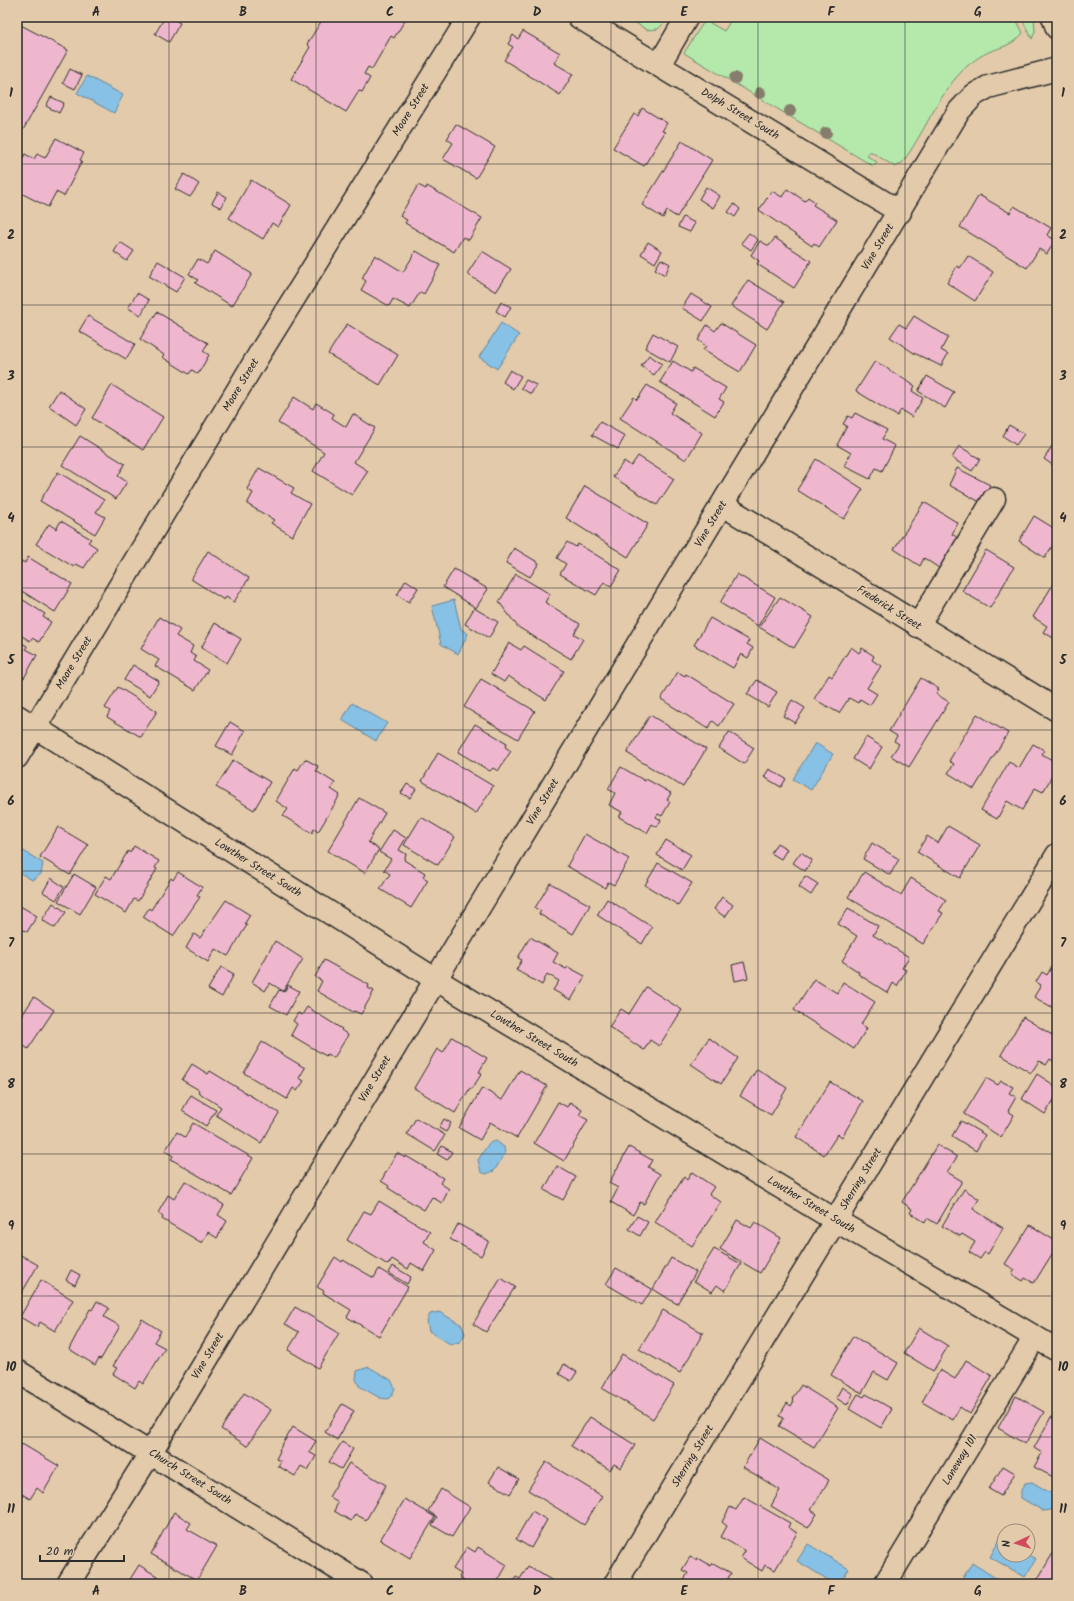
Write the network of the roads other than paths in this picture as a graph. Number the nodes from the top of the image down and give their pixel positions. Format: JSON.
{"nodes":[{"id":1,"x":469,"y":17,"type":"edge"},
{"id":2,"x":579,"y":17,"type":"edge"},
{"id":3,"x":687,"y":17,"type":"edge"},
{"id":4,"x":1053,"y":17,"type":"edge"},
{"id":5,"x":1057,"y":28,"type":"edge"},
{"id":6,"x":659,"y":65,"type":"junction"},
{"id":7,"x":1057,"y":69,"type":"edge"},
{"id":8,"x":900,"y":212,"type":"junction"},
{"id":9,"x":994,"y":499,"type":"dead end"},
{"id":10,"x":722,"y":505,"type":"junction"},
{"id":11,"x":918,"y":626,"type":"junction"},
{"id":12,"x":1057,"y":710,"type":"edge"},
{"id":13,"x":17,"y":716,"type":"edge"},
{"id":14,"x":36,"y":727,"type":"junction"},
{"id":15,"x":17,"y":757,"type":"edge"},
{"id":16,"x":1057,"y":855,"type":"edge"},
{"id":17,"x":435,"y":979,"type":"junction"},
{"id":18,"x":835,"y":1220,"type":"junction"},
{"id":19,"x":1035,"y":1337,"type":"junction"},
{"id":20,"x":1057,"y":1350,"type":"edge"},
{"id":21,"x":17,"y":1371,"type":"edge"},
{"id":22,"x":151,"y":1452,"type":"junction"},
{"id":23,"x":353,"y":1582,"type":"edge"},
{"id":24,"x":68,"y":1584,"type":"edge"},
{"id":25,"x":615,"y":1584,"type":"edge"},
{"id":26,"x":885,"y":1584,"type":"edge"}],
"edges":[{"from":1,"to":14,"type":"street","name":"Moore Street"},
{"from":2,"to":6,"type":"street","name":"Dolph Street South"},
{"from":3,"to":6,"type":"street"},
{"from":4,"to":5,"type":"street"},
{"from":6,"to":8,"type":"street","name":"Dolph Street South"},
{"from":7,"to":8,"type":"street","name":"Vine Street"},
{"from":8,"to":10,"type":"street","name":"Vine Street"},
{"from":9,"to":11,"type":"street"},
{"from":10,"to":11,"type":"street","name":"Frederick Street"},
{"from":10,"to":17,"type":"street","name":"Vine Street"},
{"from":11,"to":12,"type":"street","name":"Frederick Street"},
{"from":13,"to":14,"type":"street","name":"Lowther Street South"},
{"from":14,"to":15,"type":"street","name":"Moore Street"},
{"from":14,"to":17,"type":"street","name":"Lowther Street South"},
{"from":16,"to":18,"type":"street","name":"Sherring Street"},
{"from":17,"to":18,"type":"street","name":"Lowther Street South"},
{"from":17,"to":22,"type":"street","name":"Vine Street"},
{"from":18,"to":19,"type":"street","name":"Lowther Street South"},
{"from":18,"to":25,"type":"street","name":"Sherring Street"},
{"from":19,"to":20,"type":"street","name":"Lowther Street South"},
{"from":19,"to":26,"type":"street","name":"Laneway 101"},
{"from":21,"to":22,"type":"street","name":"Church Street South"},
{"from":22,"to":23,"type":"street","name":"Church Street South"},
{"from":22,"to":24,"type":"street","name":"Vine Street"}]}
